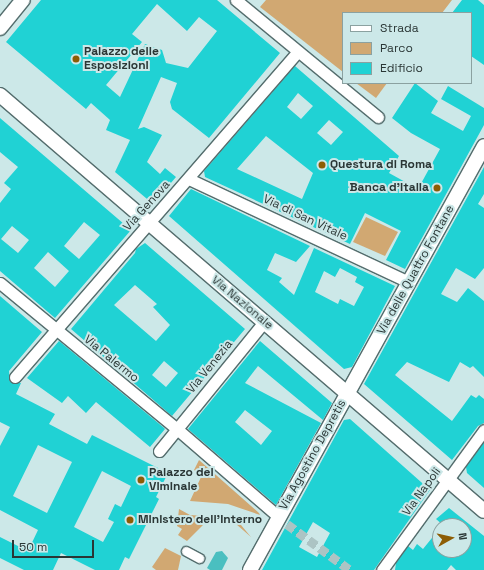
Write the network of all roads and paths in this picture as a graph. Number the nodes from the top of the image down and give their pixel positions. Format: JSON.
{"nodes":[{"id":1,"x":23,"y":0,"type":"edge"},
{"id":2,"x":236,"y":0,"type":"edge"},
{"id":3,"x":0,"y":28,"type":"edge"},
{"id":4,"x":298,"y":52,"type":"junction"},
{"id":5,"x":0,"y":95,"type":"edge"},
{"id":6,"x":378,"y":118,"type":"dead end"},
{"id":7,"x":484,"y":146,"type":"edge"},
{"id":8,"x":189,"y":179,"type":"junction"},
{"id":9,"x":149,"y":224,"type":"junction"},
{"id":10,"x":409,"y":282,"type":"junction"},
{"id":11,"x":0,"y":283,"type":"edge"},
{"id":12,"x":264,"y":322,"type":"junction"},
{"id":13,"x":55,"y":330,"type":"junction"},
{"id":14,"x":15,"y":377,"type":"dead end"},
{"id":15,"x":348,"y":393,"type":"junction"},
{"id":16,"x":177,"y":429,"type":"junction"},
{"id":17,"x":484,"y":430,"type":"edge"},
{"id":18,"x":159,"y":451,"type":"dead end"},
{"id":19,"x":447,"y":480,"type":"junction"},
{"id":20,"x":484,"y":511,"type":"edge"},
{"id":21,"x":283,"y":520,"type":"junction"},
{"id":22,"x":186,"y":551,"type":"dead end"},
{"id":23,"x":199,"y":558,"type":"dead end"},
{"id":24,"x":250,"y":570,"type":"edge"},
{"id":25,"x":382,"y":570,"type":"edge"}],
"edges":[{"from":1,"to":3,"type":"street"},
{"from":2,"to":4,"type":"street"},
{"from":4,"to":6,"type":"street"},
{"from":4,"to":8,"type":"street","name":"Via Genova"},
{"from":5,"to":9,"type":"street","name":"Via Nazionale"},
{"from":7,"to":10,"type":"street","name":"Via delle Quattro Fontane"},
{"from":8,"to":9,"type":"street","name":"Via Genova"},
{"from":8,"to":10,"type":"street","name":"Via di San Vitale"},
{"from":9,"to":12,"type":"street","name":"Via Nazionale"},
{"from":9,"to":13,"type":"street","name":"Via Genova"},
{"from":10,"to":15,"type":"street","name":"Via delle Quattro Fontane"},
{"from":11,"to":13,"type":"street","name":"Via Palermo"},
{"from":12,"to":15,"type":"street","name":"Via Nazionale"},
{"from":12,"to":16,"type":"street","name":"Via Venezia"},
{"from":13,"to":14,"type":"street","name":"Via Genova"},
{"from":13,"to":16,"type":"street","name":"Via Palermo"},
{"from":15,"to":19,"type":"street","name":"Via Nazionale"},
{"from":15,"to":21,"type":"street","name":"Via Agostino Depretis"},
{"from":16,"to":18,"type":"street","name":"Via Venezia"},
{"from":16,"to":21,"type":"street","name":"Via Palermo"},
{"from":17,"to":19,"type":"street","name":"Via Napoli"},
{"from":19,"to":20,"type":"street","name":"Via Nazionale"},
{"from":19,"to":25,"type":"street","name":"Via Napoli"},
{"from":21,"to":24,"type":"street","name":"Via Agostino Depretis"},
{"from":22,"to":23,"type":"street"}]}
